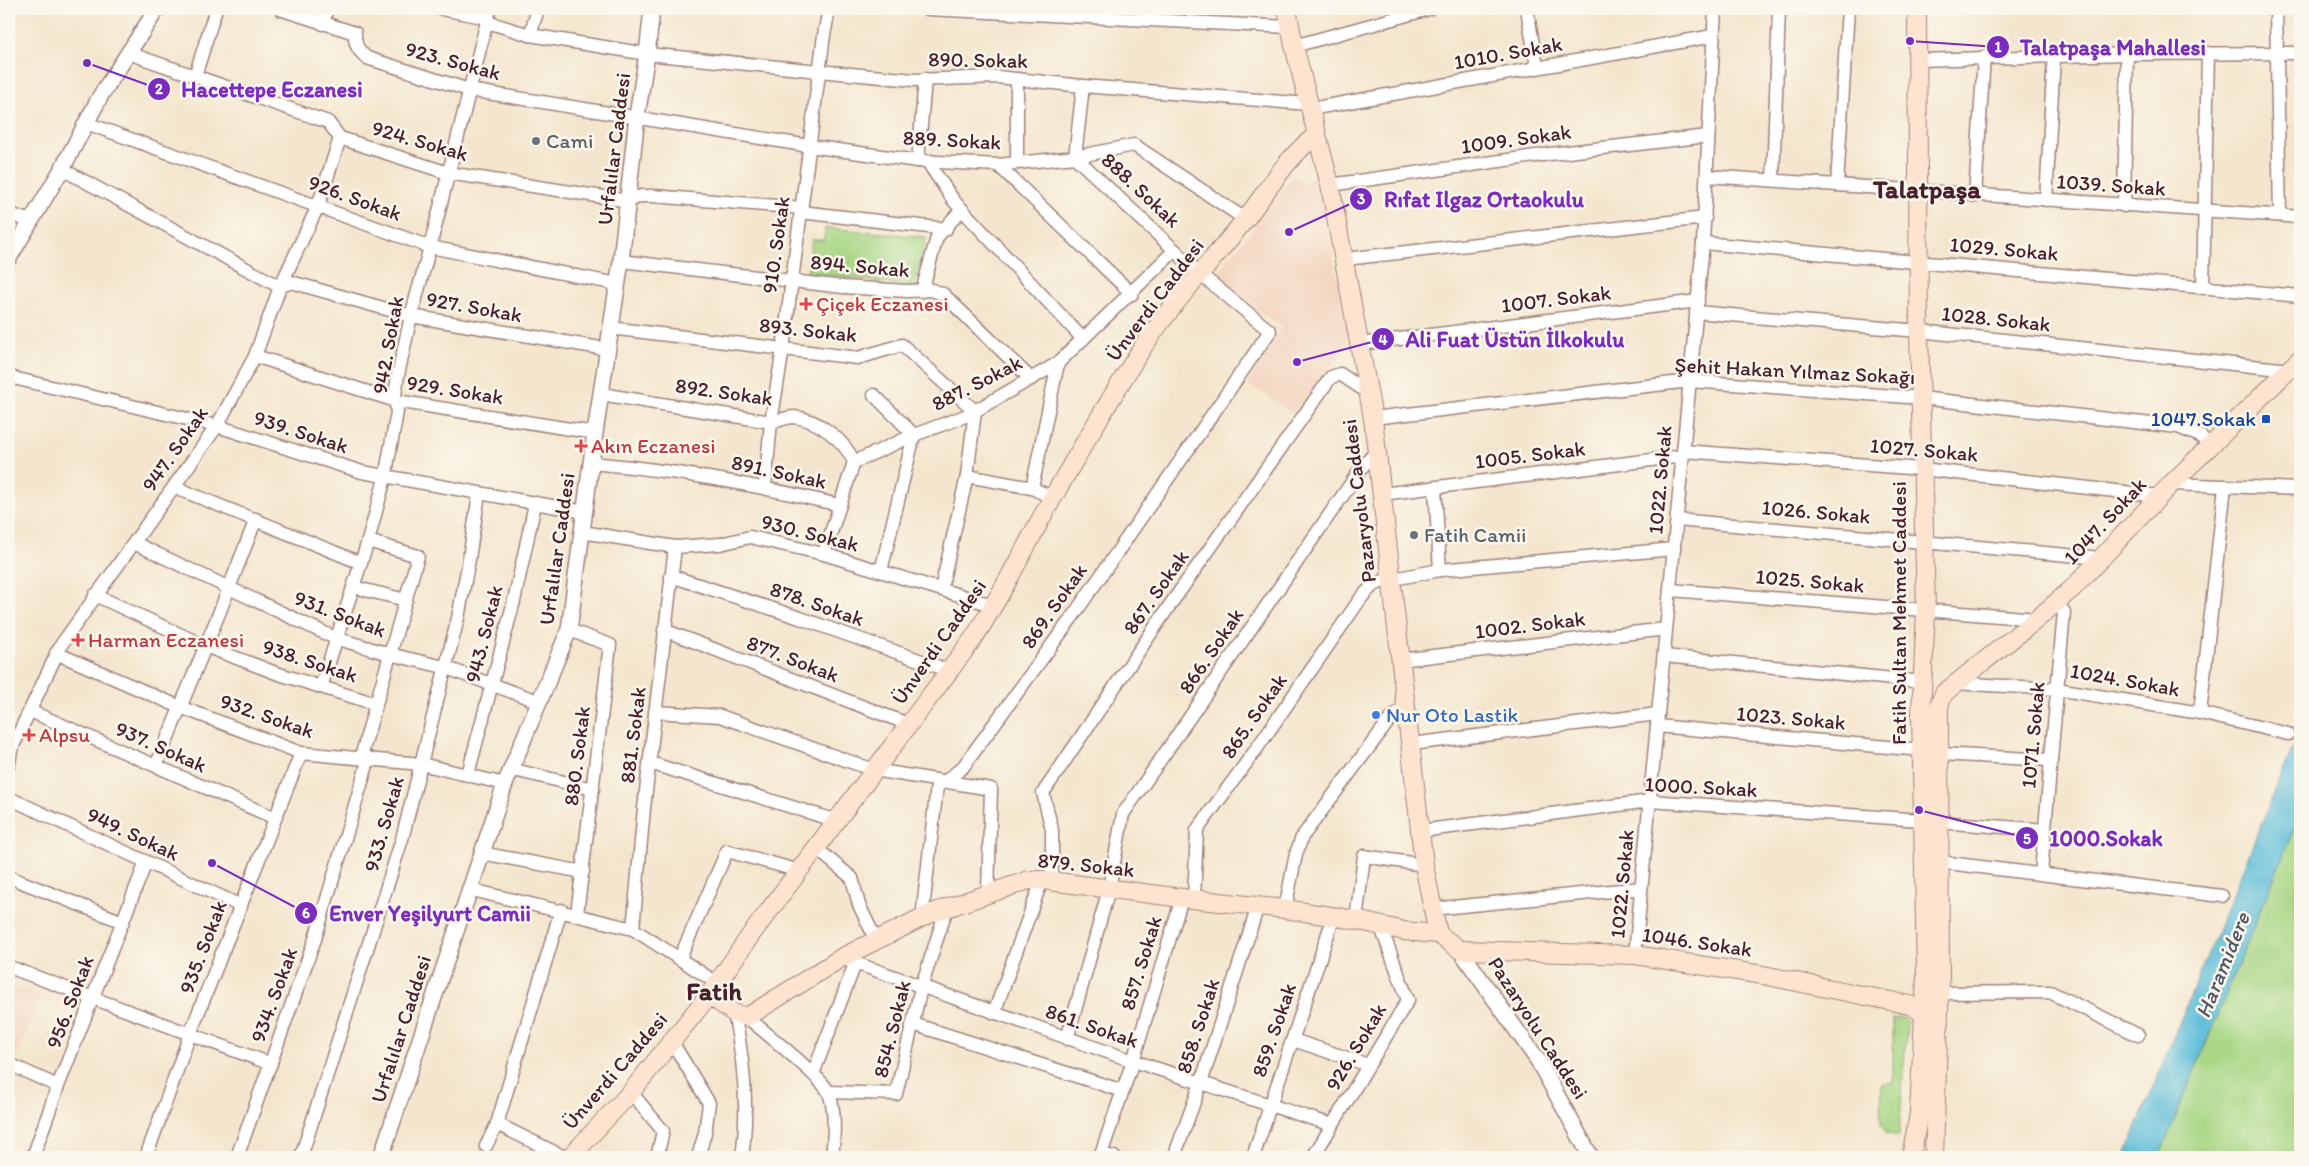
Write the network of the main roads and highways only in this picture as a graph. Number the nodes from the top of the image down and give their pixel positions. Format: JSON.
{"nodes":[{"id":1,"x":1287,"y":9,"type":"edge"},
{"id":2,"x":1917,"y":9,"type":"edge"},
{"id":3,"x":1318,"y":135,"type":"junction"},
{"id":4,"x":2295,"y":365,"type":"edge"},
{"id":5,"x":1939,"y":706,"type":"joint"},
{"id":6,"x":1438,"y":934,"type":"junction"},
{"id":7,"x":713,"y":989,"type":"junction"},
{"id":8,"x":1933,"y":1017,"type":"junction"},
{"id":9,"x":570,"y":1157,"type":"edge"},
{"id":10,"x":1911,"y":1157,"type":"edge"},
{"id":11,"x":1934,"y":1157,"type":"edge"}],
"edges":[{"from":1,"to":3,"type":"main road","name":"Pazaryolu Caddesi"},
{"from":2,"to":8,"type":"main road","name":"Fatih Sultan Mehmet Caddesi"},
{"from":3,"to":6,"type":"main road","name":"Pazaryolu Caddesi"},
{"from":3,"to":7,"type":"main road","name":"Ünverdi Caddesi"},
{"from":4,"to":5,"type":"main road","name":"1047. Sokak"},
{"from":5,"to":8,"type":"main road","name":"Fatih Sultan Mehmet Caddesi"},
{"from":6,"to":7,"type":"main road","name":"879. Sokak"},
{"from":6,"to":8,"type":"main road","name":"1046. Sokak"},
{"from":7,"to":9,"type":"main road","name":"Ünverdi Caddesi"},
{"from":8,"to":10,"type":"main road","name":"Fatih Sultan Mehmet Caddesi"},
{"from":8,"to":11,"type":"main road"}]}
